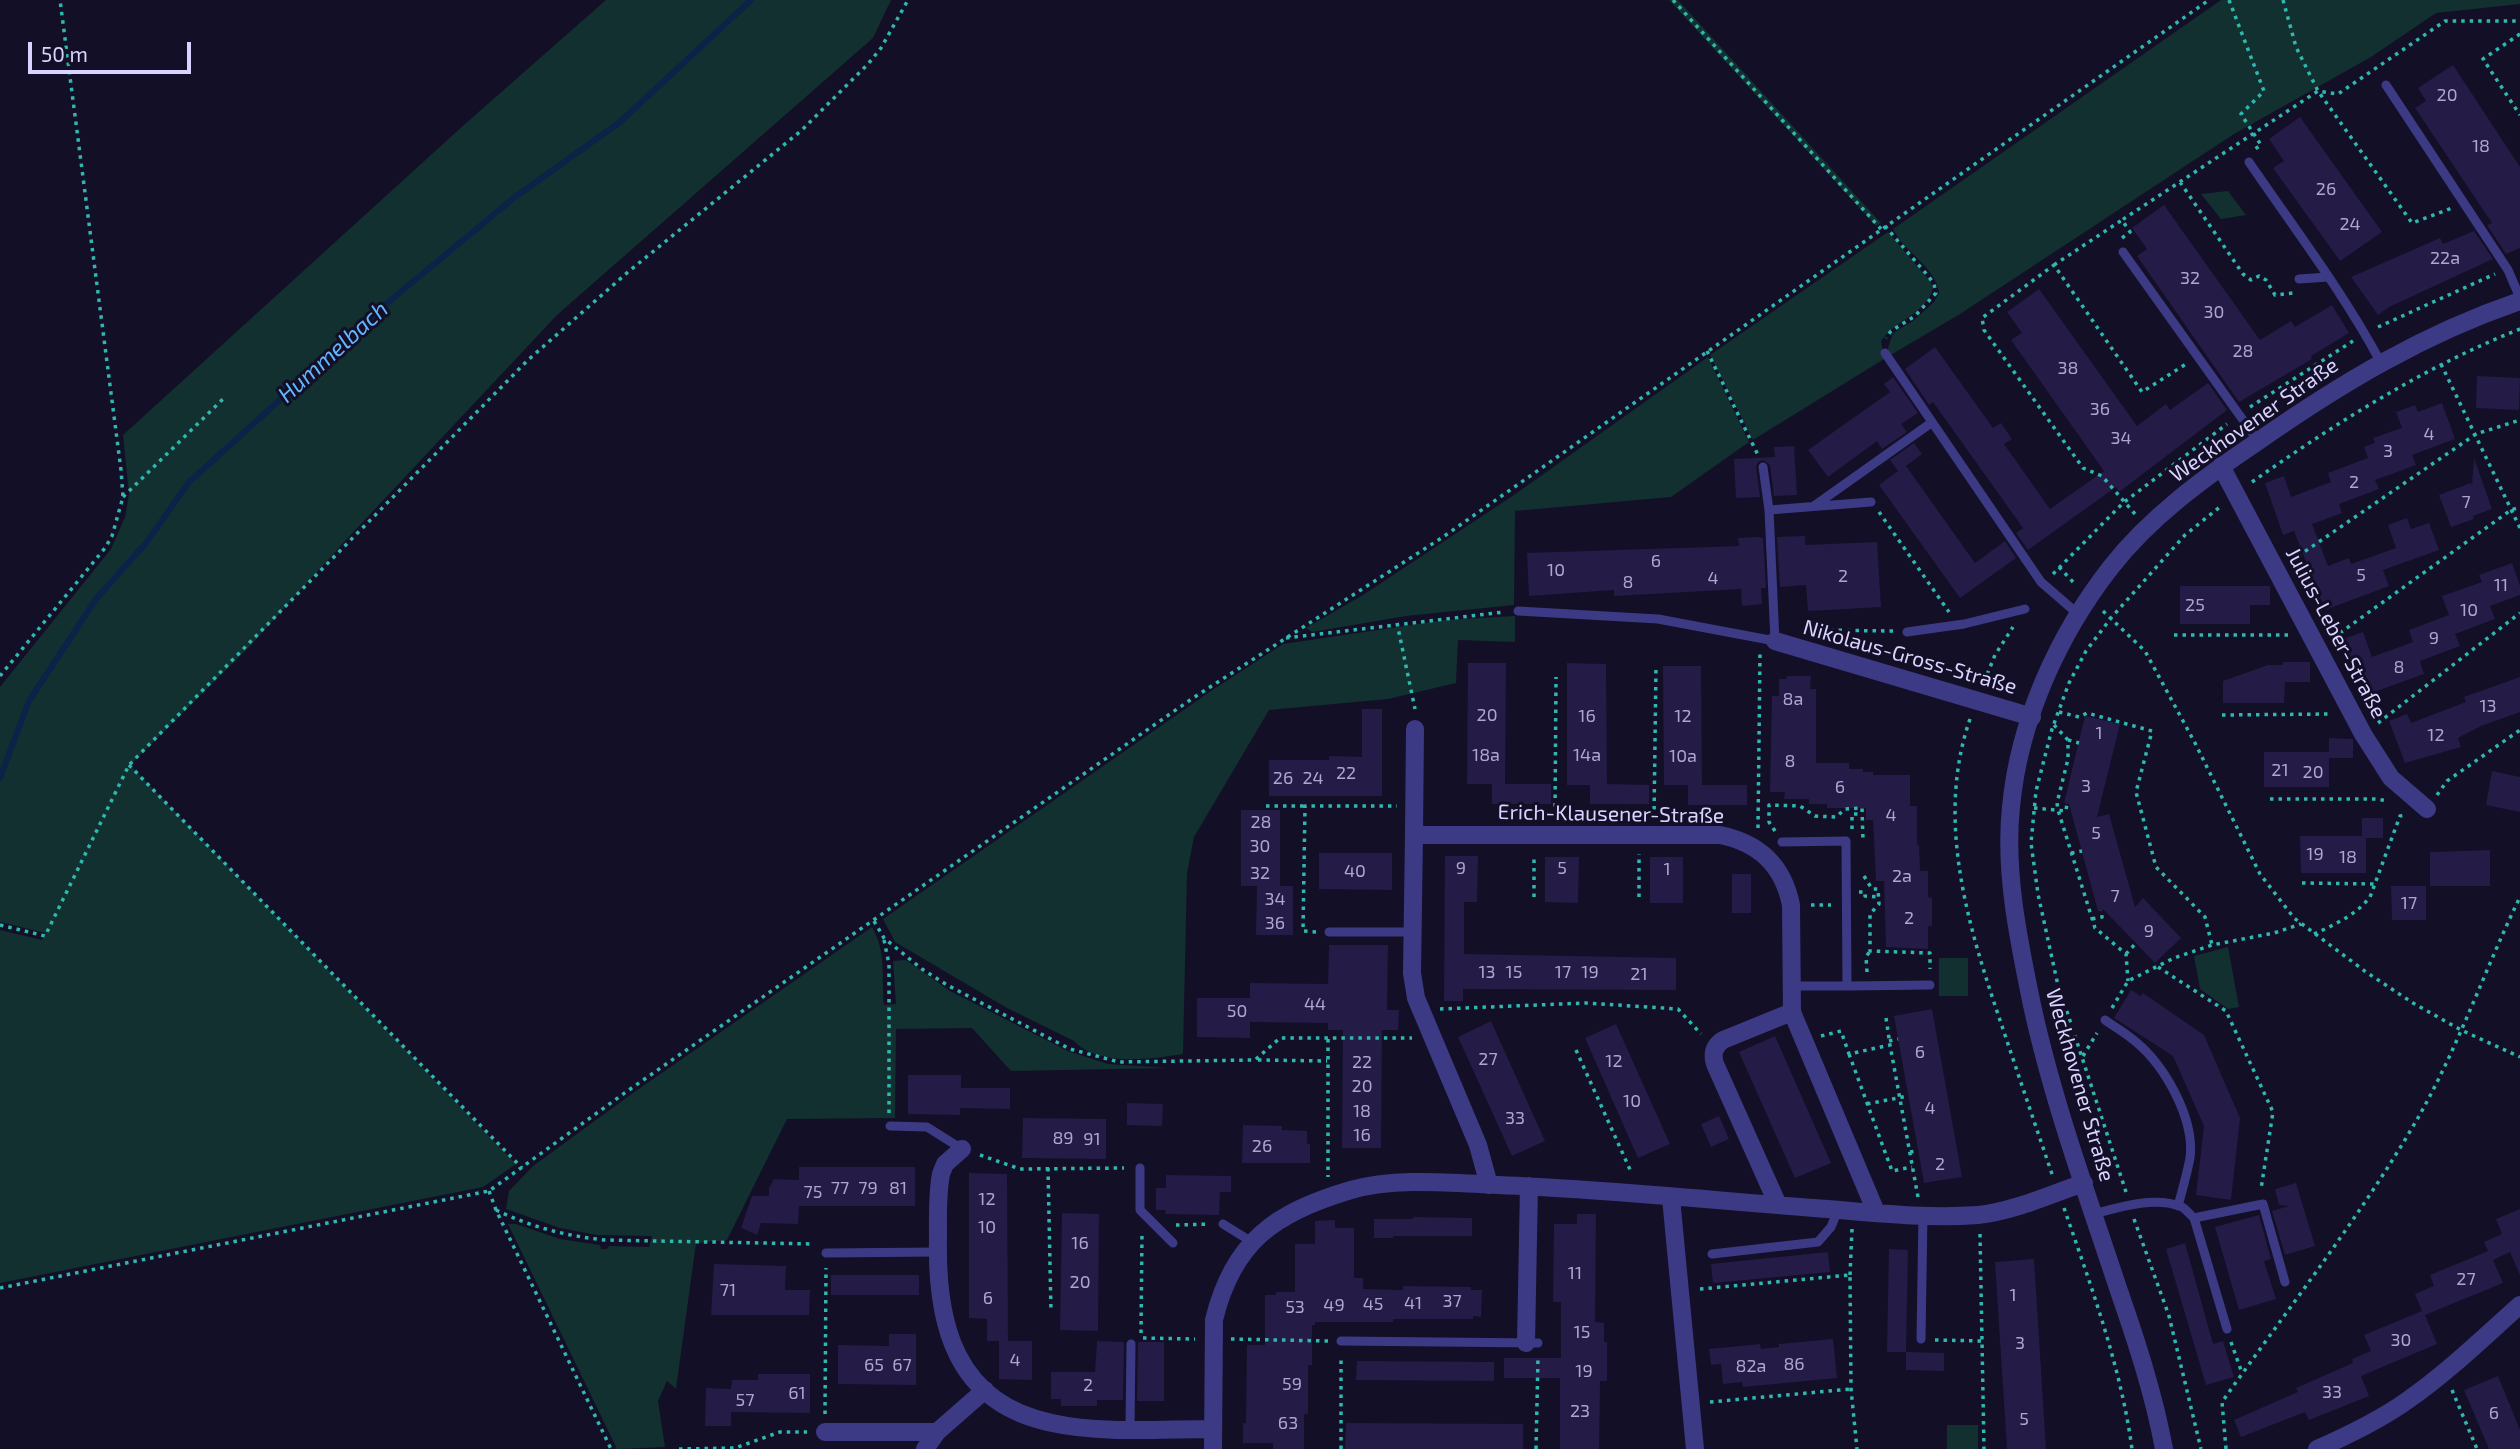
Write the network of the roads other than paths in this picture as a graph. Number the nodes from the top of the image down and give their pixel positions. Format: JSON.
{"nodes":[{"id":1,"x":2386,"y":85,"type":"dead end"},
{"id":2,"x":2249,"y":162,"type":"dead end"},
{"id":3,"x":2123,"y":252,"type":"road end"},
{"id":4,"x":2328,"y":277,"type":"junction"},
{"id":5,"x":2299,"y":279,"type":"dead end"},
{"id":6,"x":2520,"y":300,"type":"edge"},
{"id":7,"x":1885,"y":353,"type":"road end"},
{"id":8,"x":2381,"y":362,"type":"junction"},
{"id":9,"x":1931,"y":423,"type":"junction"},
{"id":10,"x":2258,"y":441,"type":"junction"},
{"id":11,"x":2221,"y":466,"type":"junction"},
{"id":12,"x":1763,"y":467,"type":"road end"},
{"id":13,"x":1871,"y":502,"type":"road end"},
{"id":14,"x":1814,"y":506,"type":"junction"},
{"id":15,"x":1769,"y":510,"type":"junction"},
{"id":16,"x":2025,"y":609,"type":"road end"},
{"id":17,"x":1518,"y":611,"type":"road end"},
{"id":18,"x":2078,"y":614,"type":"junction"},
{"id":19,"x":1907,"y":632,"type":"road end"},
{"id":20,"x":1768,"y":640,"type":"junction"},
{"id":21,"x":2032,"y":717,"type":"junction"},
{"id":22,"x":1415,"y":729,"type":"road end"},
{"id":23,"x":2427,"y":809,"type":"road end"},
{"id":24,"x":1414,"y":835,"type":"junction"},
{"id":25,"x":1782,"y":842,"type":"dead end"},
{"id":26,"x":1329,"y":932,"type":"road end"},
{"id":27,"x":1413,"y":932,"type":"junction"},
{"id":28,"x":1930,"y":985,"type":"road end"},
{"id":29,"x":1791,"y":986,"type":"junction"},
{"id":30,"x":1847,"y":986,"type":"junction"},
{"id":31,"x":1792,"y":1012,"type":"junction"},
{"id":32,"x":2105,"y":1020,"type":"dead end"},
{"id":33,"x":890,"y":1126,"type":"road end"},
{"id":34,"x":962,"y":1149,"type":"joint"},
{"id":35,"x":1140,"y":1168,"type":"road end"},
{"id":36,"x":2084,"y":1183,"type":"junction"},
{"id":37,"x":1489,"y":1185,"type":"junction"},
{"id":38,"x":1530,"y":1186,"type":"junction"},
{"id":39,"x":1671,"y":1198,"type":"junction"},
{"id":40,"x":1778,"y":1205,"type":"junction"},
{"id":41,"x":2178,"y":1206,"type":"junction"},
{"id":42,"x":1845,"y":1210,"type":"junction"},
{"id":43,"x":1876,"y":1212,"type":"junction"},
{"id":44,"x":1920,"y":1214,"type":"junction"},
{"id":45,"x":2094,"y":1214,"type":"junction"},
{"id":46,"x":2194,"y":1218,"type":"junction"},
{"id":47,"x":1223,"y":1224,"type":"road end"},
{"id":48,"x":1252,"y":1242,"type":"junction"},
{"id":49,"x":1173,"y":1243,"type":"dead end"},
{"id":50,"x":826,"y":1252,"type":"road end"},
{"id":51,"x":937,"y":1252,"type":"junction"},
{"id":52,"x":1712,"y":1254,"type":"dead end"},
{"id":53,"x":2285,"y":1282,"type":"dead end"},
{"id":54,"x":2520,"y":1305,"type":"edge"},
{"id":55,"x":2227,"y":1329,"type":"road end"},
{"id":56,"x":1921,"y":1339,"type":"road end"},
{"id":57,"x":1341,"y":1341,"type":"road end"},
{"id":58,"x":1532,"y":1343,"type":"joint"},
{"id":59,"x":1131,"y":1344,"type":"dead end"},
{"id":60,"x":985,"y":1390,"type":"junction"},
{"id":61,"x":1130,"y":1428,"type":"junction"},
{"id":62,"x":1212,"y":1429,"type":"junction"},
{"id":63,"x":825,"y":1432,"type":"road end"},
{"id":64,"x":937,"y":1432,"type":"junction"},
{"id":65,"x":2347,"y":1443,"type":"edge"},
{"id":66,"x":925,"y":1449,"type":"edge"},
{"id":67,"x":1213,"y":1449,"type":"edge"},
{"id":68,"x":1695,"y":1449,"type":"edge"},
{"id":69,"x":2164,"y":1449,"type":"edge"},
{"id":70,"x":2318,"y":1449,"type":"edge"}],
"edges":[{"from":1,"to":6,"type":"lane"},
{"from":2,"to":4,"type":"lane"},
{"from":3,"to":10,"type":"lane"},
{"from":4,"to":5,"type":"lane"},
{"from":4,"to":8,"type":"lane"},
{"from":6,"to":8,"type":"street","name":"Weckhovener Straße"},
{"from":7,"to":9,"type":"lane"},
{"from":8,"to":10,"type":"street","name":"Weckhovener Straße"},
{"from":9,"to":14,"type":"lane"},
{"from":9,"to":18,"type":"lane"},
{"from":10,"to":11,"type":"street","name":"Weckhovener Straße"},
{"from":11,"to":18,"type":"street","name":"Weckhovener Straße"},
{"from":11,"to":23,"type":"street","name":"Julius-Leber-Straße"},
{"from":12,"to":15,"type":"lane"},
{"from":13,"to":14,"type":"lane"},
{"from":14,"to":15,"type":"lane"},
{"from":15,"to":20,"type":"lane"},
{"from":16,"to":19,"type":"lane"},
{"from":17,"to":20,"type":"lane"},
{"from":18,"to":21,"type":"street","name":"Weckhovener Straße"},
{"from":20,"to":21,"type":"street","name":"Nikolaus-Gross-Straße"},
{"from":21,"to":36,"type":"street","name":"Weckhovener Straße"},
{"from":22,"to":24,"type":"street"},
{"from":24,"to":27,"type":"street"},
{"from":24,"to":29,"type":"street","name":"Erich-Klausener-Straße"},
{"from":25,"to":30,"type":"lane"},
{"from":26,"to":27,"type":"lane"},
{"from":27,"to":37,"type":"street"},
{"from":28,"to":30,"type":"lane"},
{"from":29,"to":30,"type":"lane"},
{"from":29,"to":31,"type":"street","name":"Erich-Klausener-Straße"},
{"from":31,"to":40,"type":"street"},
{"from":31,"to":43,"type":"street","name":"Erich-Klausener-Straße"},
{"from":32,"to":41,"type":"lane"},
{"from":33,"to":34,"type":"lane"},
{"from":34,"to":51,"type":"street"},
{"from":35,"to":49,"type":"lane"},
{"from":36,"to":44,"type":"street"},
{"from":36,"to":45,"type":"street","name":"Weckhovener Straße"},
{"from":37,"to":38,"type":"street"},
{"from":37,"to":48,"type":"street"},
{"from":38,"to":39,"type":"street"},
{"from":38,"to":58,"type":"street"},
{"from":39,"to":40,"type":"street"},
{"from":39,"to":68,"type":"street"},
{"from":40,"to":42,"type":"street"},
{"from":41,"to":45,"type":"lane"},
{"from":41,"to":46,"type":"lane"},
{"from":42,"to":43,"type":"street"},
{"from":42,"to":52,"type":"lane"},
{"from":43,"to":44,"type":"street"},
{"from":44,"to":56,"type":"lane"},
{"from":45,"to":69,"type":"street","name":"Weckhovener Straße"},
{"from":46,"to":53,"type":"lane"},
{"from":46,"to":55,"type":"lane"},
{"from":47,"to":48,"type":"lane"},
{"from":48,"to":62,"type":"street"},
{"from":50,"to":51,"type":"lane"},
{"from":51,"to":60,"type":"street"},
{"from":54,"to":65,"type":"street"},
{"from":57,"to":58,"type":"lane"},
{"from":59,"to":61,"type":"lane"},
{"from":60,"to":61,"type":"street"},
{"from":60,"to":64,"type":"street"},
{"from":61,"to":62,"type":"street"},
{"from":62,"to":67,"type":"street"},
{"from":63,"to":64,"type":"street"},
{"from":64,"to":66,"type":"street"},
{"from":65,"to":70,"type":"street"}]}
